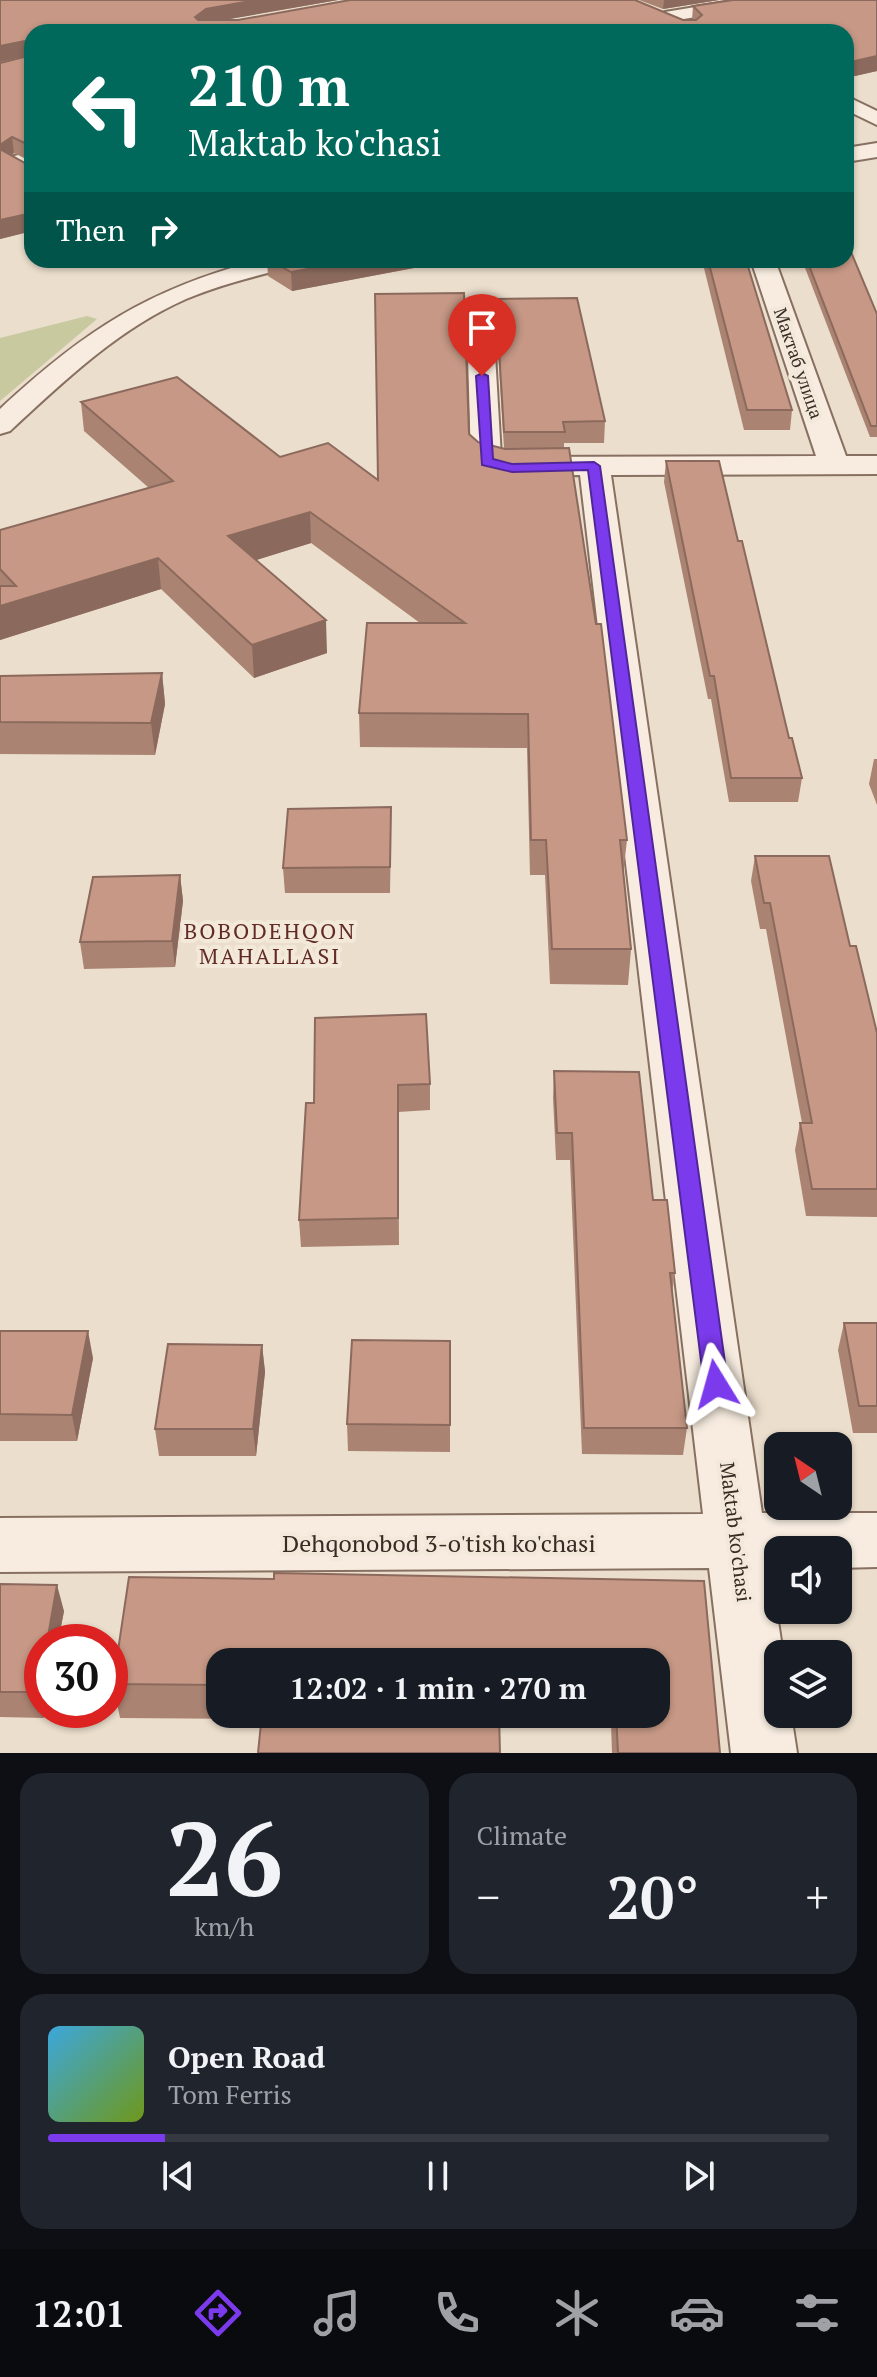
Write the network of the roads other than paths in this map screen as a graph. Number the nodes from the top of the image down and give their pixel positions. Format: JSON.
{"nodes":[{"id":1,"x":771,"y":0,"type":"edge"},
{"id":2,"x":660,"y":21,"type":"edge"},
{"id":3,"x":854,"y":106,"type":"edge"},
{"id":4,"x":877,"y":119,"type":"edge"},
{"id":5,"x":877,"y":150,"type":"edge"},
{"id":6,"x":854,"y":154,"type":"edge"},
{"id":7,"x":185,"y":268,"type":"dead end"},
{"id":8,"x":260,"y":268,"type":"edge"},
{"id":9,"x":766,"y":268,"type":"edge"},
{"id":10,"x":209,"y":282,"type":"junction"},
{"id":11,"x":480,"y":319,"type":"dead end"},
{"id":12,"x":0,"y":425,"type":"edge"},
{"id":13,"x":834,"y":465,"type":"junction"},
{"id":14,"x":877,"y":465,"type":"edge"},
{"id":15,"x":594,"y":466,"type":"junction"},
{"id":16,"x":877,"y":1540,"type":"edge"},
{"id":17,"x":737,"y":1542,"type":"junction"},
{"id":18,"x":0,"y":1545,"type":"edge"},
{"id":19,"x":764,"y":1753,"type":"edge"}],
"edges":[{"from":1,"to":2,"type":"street"},
{"from":3,"to":4,"type":"street"},
{"from":5,"to":6,"type":"street"},
{"from":7,"to":10,"type":"street"},
{"from":8,"to":10,"type":"street"},
{"from":9,"to":13,"type":"street","name":"Мактаб улица"},
{"from":10,"to":12,"type":"street"},
{"from":11,"to":15,"type":"street"},
{"from":13,"to":14,"type":"street"},
{"from":13,"to":15,"type":"street"},
{"from":15,"to":17,"type":"street","name":"Maktab ko'chasi"},
{"from":16,"to":17,"type":"street","name":"Dehqonobod 3-o'tish ko'chasi"},
{"from":17,"to":18,"type":"street","name":"Dehqonobod 3-o'tish ko'chasi"},
{"from":17,"to":19,"type":"street","name":"Maktab ko'chasi"}]}
